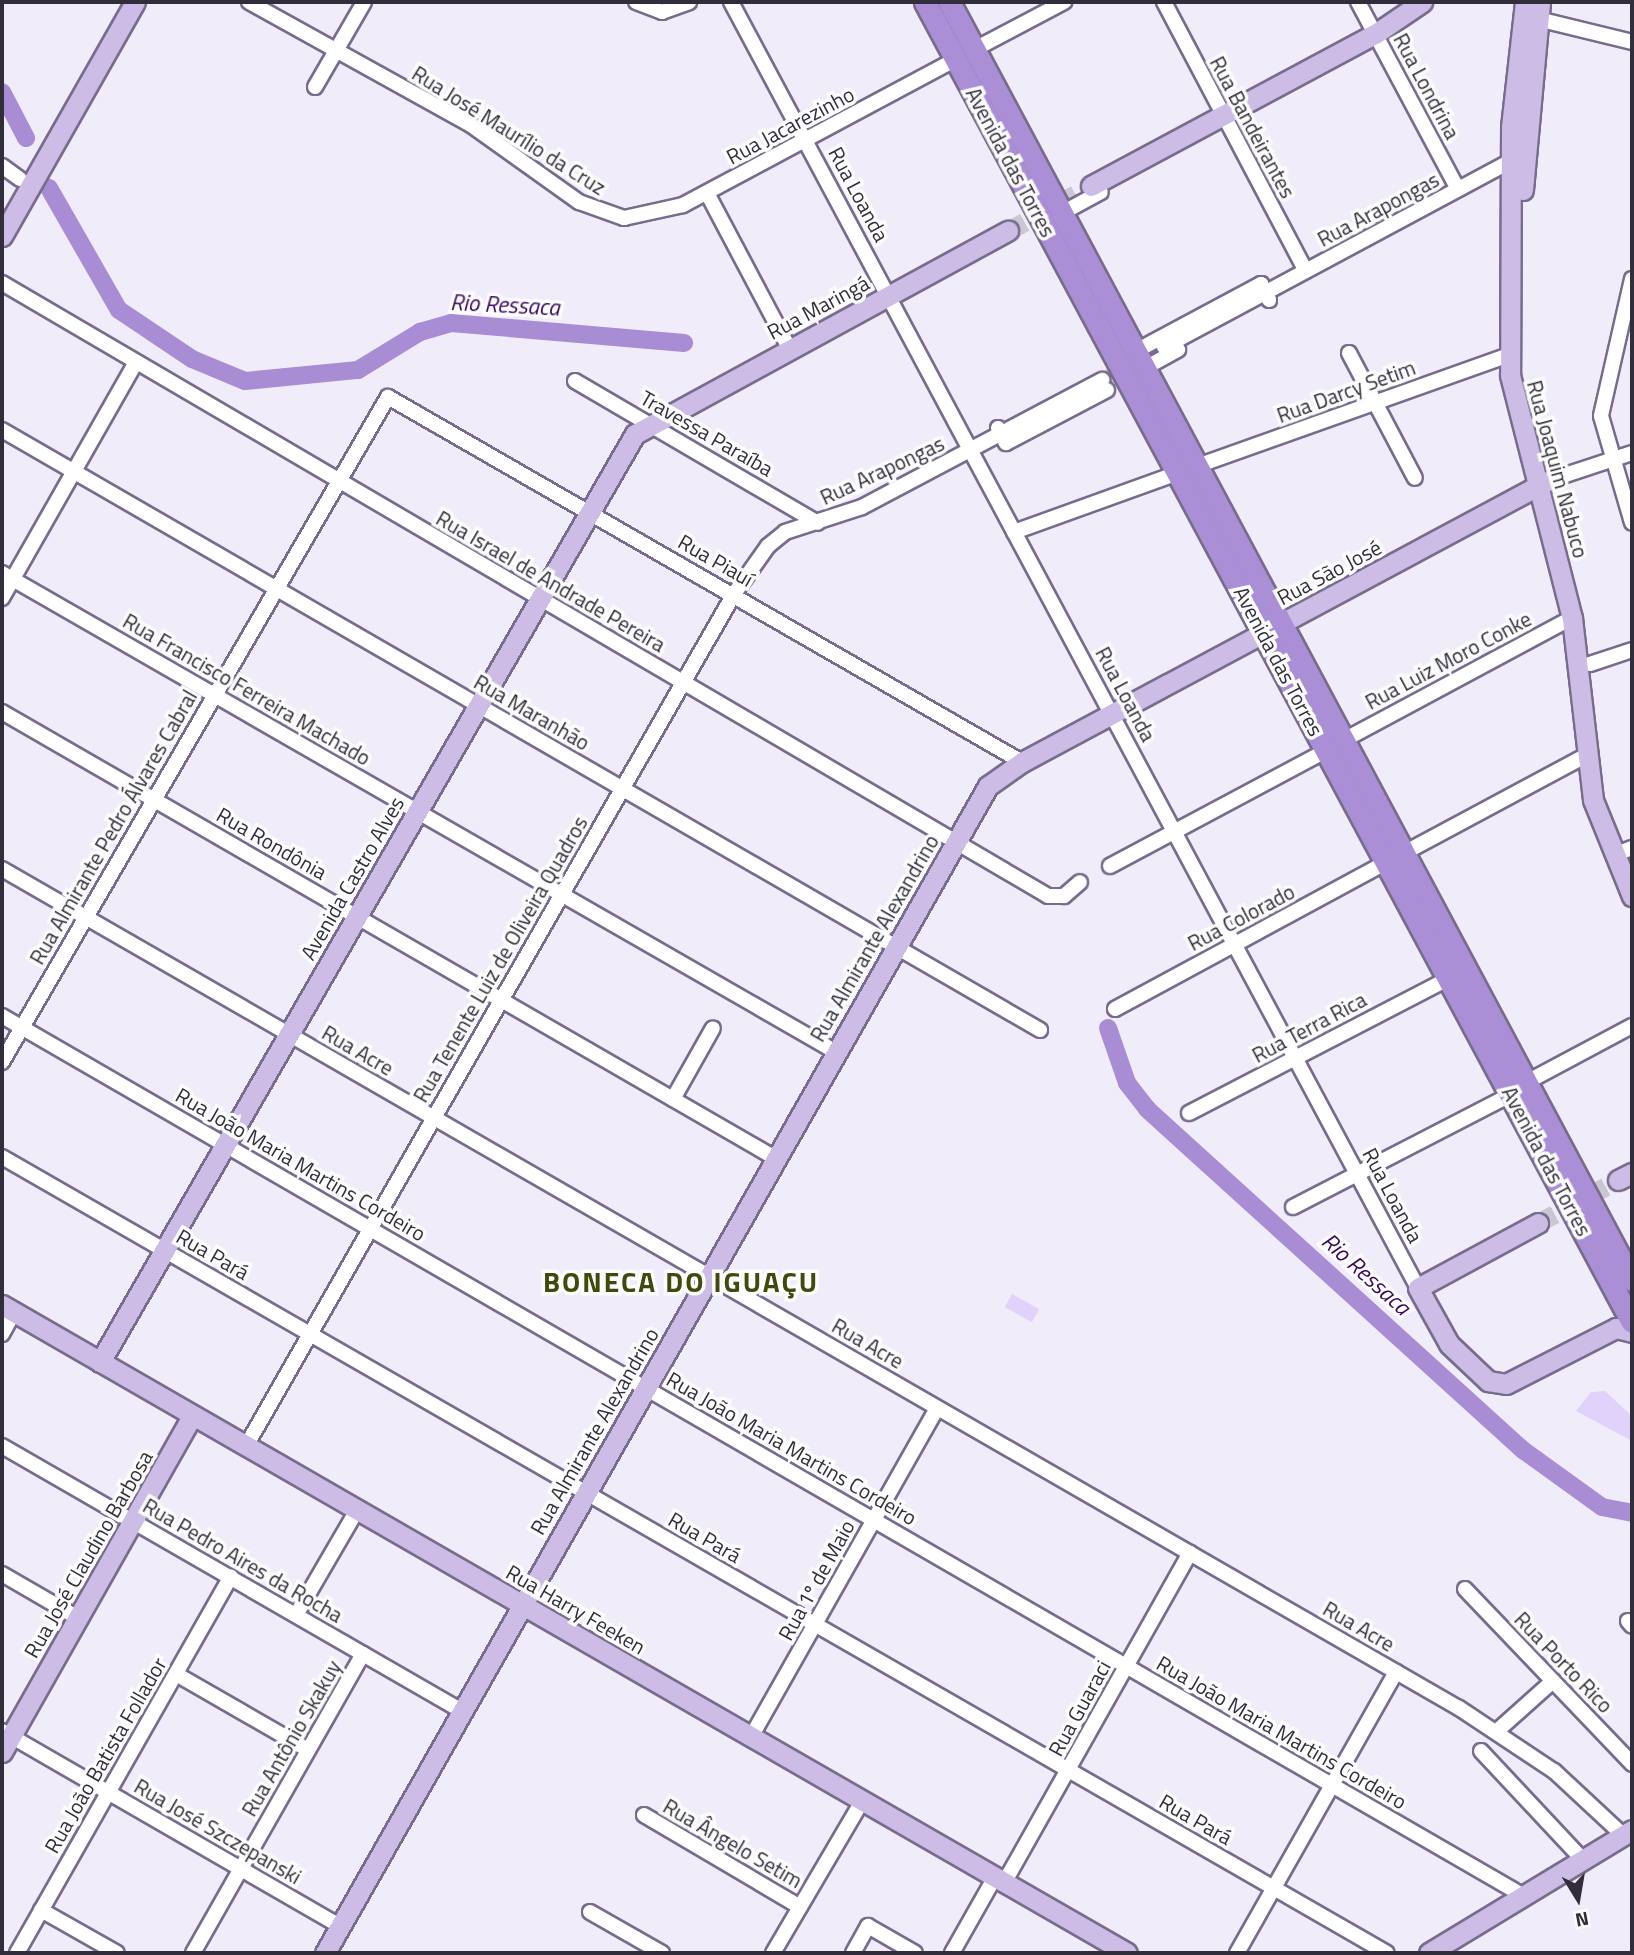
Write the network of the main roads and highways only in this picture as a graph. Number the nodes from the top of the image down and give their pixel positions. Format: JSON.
{"nodes":[{"id":1,"x":122,"y":2,"type":"edge"},
{"id":2,"x":135,"y":2,"type":"edge"},
{"id":3,"x":925,"y":2,"type":"edge"},
{"id":4,"x":949,"y":2,"type":"edge"},
{"id":5,"x":1422,"y":2,"type":"edge"},
{"id":6,"x":1525,"y":2,"type":"edge"},
{"id":7,"x":1539,"y":10,"type":"edge"},
{"id":8,"x":965,"y":55,"type":"junction"},
{"id":9,"x":1516,"y":158,"type":"junction"},
{"id":10,"x":1096,"y":189,"type":"tunnel mouth"},
{"id":11,"x":2,"y":212,"type":"edge"},
{"id":12,"x":1008,"y":231,"type":"tunnel mouth"},
{"id":13,"x":2,"y":236,"type":"edge"},
{"id":14,"x":649,"y":423,"type":"joint"},
{"id":15,"x":1188,"y":470,"type":"junction"},
{"id":16,"x":1542,"y":484,"type":"junction"},
{"id":17,"x":1272,"y":628,"type":"junction"},
{"id":18,"x":1022,"y":762,"type":"joint"},
{"id":19,"x":1628,"y":850,"type":"edge"},
{"id":20,"x":1396,"y":858,"type":"junction"},
{"id":21,"x":1632,"y":869,"type":"edge"},
{"id":22,"x":1632,"y":896,"type":"edge"},
{"id":23,"x":1519,"y":1088,"type":"junction"},
{"id":24,"x":1538,"y":1223,"type":"tunnel mouth"},
{"id":25,"x":1632,"y":1280,"type":"edge"},
{"id":26,"x":8,"y":1309,"type":"edge"},
{"id":27,"x":1632,"y":1322,"type":"edge"},
{"id":28,"x":1632,"y":1332,"type":"edge"},
{"id":29,"x":100,"y":1362,"type":"junction"},
{"id":30,"x":193,"y":1415,"type":"junction"},
{"id":31,"x":522,"y":1605,"type":"junction"},
{"id":32,"x":5,"y":1740,"type":"edge"},
{"id":33,"x":1628,"y":1833,"type":"edge"},
{"id":34,"x":325,"y":1953,"type":"edge"},
{"id":35,"x":1127,"y":1953,"type":"edge"},
{"id":36,"x":1429,"y":1953,"type":"edge"}],
"edges":[{"from":1,"to":11,"type":"main road"},
{"from":2,"to":13,"type":"main road"},
{"from":3,"to":8,"type":"highway","name":"Avenida das Torres"},
{"from":4,"to":8,"type":"highway","name":"Avenida das Torres"},
{"from":5,"to":10,"type":"main road"},
{"from":6,"to":9,"type":"main road","name":"Rua Joaquim Nabuco"},
{"from":7,"to":9,"type":"main road","name":"Rua Joaquim Nabuco"},
{"from":8,"to":15,"type":"highway","name":"Avenida das Torres"},
{"from":8,"to":15,"type":"highway","name":"Avenida das Torres"},
{"from":9,"to":16,"type":"main road","name":"Rua Joaquim Nabuco"},
{"from":9,"to":16,"type":"main road","name":"Rua Joaquim Nabuco"},
{"from":12,"to":14,"type":"main road","name":"Rua Maringá"},
{"from":14,"to":29,"type":"main road","name":"Avenida Castro Alves"},
{"from":15,"to":17,"type":"highway","name":"Avenida das Torres"},
{"from":16,"to":17,"type":"main road","name":"Rua São José"},
{"from":16,"to":19,"type":"main road","name":"Rua Joaquim Nabuco"},
{"from":16,"to":22,"type":"main road","name":"Rua Joaquim Nabuco"},
{"from":17,"to":18,"type":"main road","name":"Rua São José"},
{"from":17,"to":20,"type":"highway","name":"Avenida das Torres"},
{"from":18,"to":31,"type":"main road","name":"Rua Almirante Alexandrino"},
{"from":19,"to":21,"type":"main road","name":"Rua Joaquim Nabuco"},
{"from":20,"to":23,"type":"highway","name":"Avenida das Torres"},
{"from":20,"to":23,"type":"highway","name":"Avenida das Torres"},
{"from":23,"to":25,"type":"highway","name":"Avenida das Torres"},
{"from":23,"to":27,"type":"highway","name":"Avenida das Torres"},
{"from":24,"to":28,"type":"main road","name":"Rua Loanda"},
{"from":26,"to":29,"type":"main road","name":"Rua Harry Feeken"},
{"from":29,"to":30,"type":"main road","name":"Rua Harry Feeken"},
{"from":30,"to":31,"type":"main road","name":"Rua Harry Feeken"},
{"from":30,"to":32,"type":"main road","name":"Rua José Claudino Barbosa"},
{"from":31,"to":34,"type":"main road","name":"Rua Almirante Alexandrino"},
{"from":31,"to":35,"type":"main road","name":"Rua Harry Feeken"},
{"from":33,"to":36,"type":"main road"}]}
